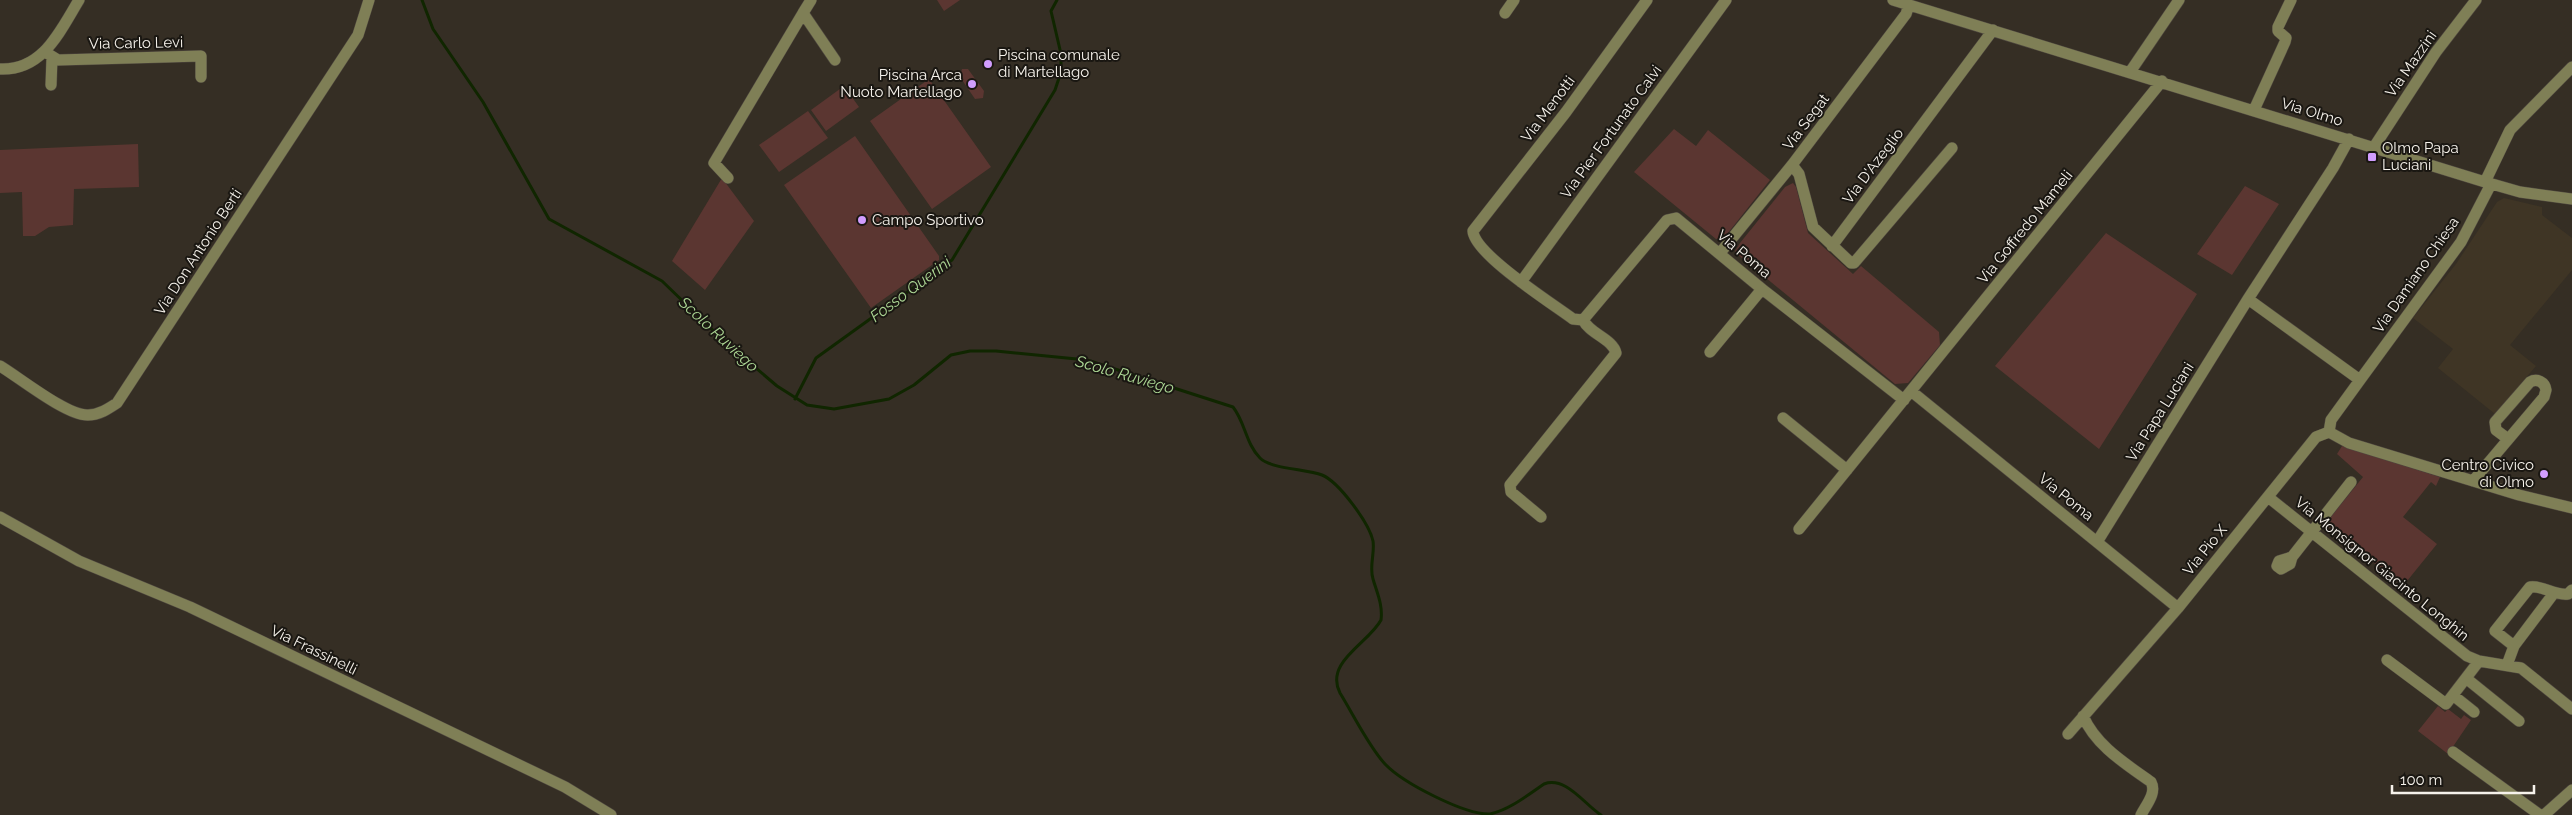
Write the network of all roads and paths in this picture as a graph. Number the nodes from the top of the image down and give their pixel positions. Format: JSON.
{"nodes":[{"id":1,"x":79,"y":0,"type":"edge"},
{"id":2,"x":369,"y":0,"type":"edge"},
{"id":3,"x":811,"y":0,"type":"edge"},
{"id":4,"x":1514,"y":0,"type":"edge"},
{"id":5,"x":1647,"y":0,"type":"edge"},
{"id":6,"x":1726,"y":0,"type":"edge"},
{"id":7,"x":1893,"y":0,"type":"edge"},
{"id":8,"x":2179,"y":0,"type":"edge"},
{"id":9,"x":2291,"y":0,"type":"edge"},
{"id":10,"x":2476,"y":0,"type":"edge"},
{"id":11,"x":1909,"y":5,"type":"junction"},
{"id":12,"x":804,"y":13,"type":"junction"},
{"id":13,"x":1505,"y":13,"type":"dead end"},
{"id":14,"x":1993,"y":30,"type":"junction"},
{"id":15,"x":48,"y":55,"type":"junction"},
{"id":16,"x":835,"y":60,"type":"dead end"},
{"id":17,"x":2572,"y":67,"type":"edge"},
{"id":18,"x":0,"y":68,"type":"edge"},
{"id":19,"x":2130,"y":72,"type":"junction"},
{"id":20,"x":201,"y":77,"type":"dead end"},
{"id":21,"x":2162,"y":81,"type":"junction"},
{"id":22,"x":51,"y":84,"type":"dead end"},
{"id":23,"x":2254,"y":110,"type":"junction"},
{"id":24,"x":2349,"y":139,"type":"junction"},
{"id":25,"x":2374,"y":147,"type":"junction"},
{"id":26,"x":1952,"y":148,"type":"dead end"},
{"id":27,"x":1792,"y":166,"type":"junction"},
{"id":28,"x":728,"y":178,"type":"dead end"},
{"id":29,"x":2488,"y":183,"type":"junction"},
{"id":30,"x":2572,"y":199,"type":"edge"},
{"id":31,"x":1832,"y":246,"type":"junction"},
{"id":32,"x":1720,"y":254,"type":"junction"},
{"id":33,"x":1521,"y":282,"type":"junction"},
{"id":34,"x":1762,"y":289,"type":"junction"},
{"id":35,"x":2248,"y":298,"type":"junction"},
{"id":36,"x":1583,"y":320,"type":"junction"},
{"id":37,"x":1710,"y":352,"type":"dead end"},
{"id":38,"x":0,"y":366,"type":"edge"},
{"id":39,"x":2359,"y":381,"type":"junction"},
{"id":40,"x":1907,"y":395,"type":"junction"},
{"id":41,"x":1783,"y":418,"type":"dead end"},
{"id":42,"x":2329,"y":432,"type":"junction"},
{"id":43,"x":2508,"y":439,"type":"junction"},
{"id":44,"x":1847,"y":470,"type":"junction"},
{"id":45,"x":2473,"y":480,"type":"junction"},
{"id":46,"x":2351,"y":482,"type":"dead end"},
{"id":47,"x":2268,"y":497,"type":"junction"},
{"id":48,"x":2572,"y":508,"type":"edge"},
{"id":49,"x":0,"y":517,"type":"edge"},
{"id":50,"x":1540,"y":517,"type":"dead end"},
{"id":51,"x":1799,"y":529,"type":"dead end"},
{"id":52,"x":2312,"y":532,"type":"junction"},
{"id":53,"x":2097,"y":542,"type":"junction"},
{"id":54,"x":2292,"y":557,"type":"dead end"},
{"id":55,"x":2572,"y":590,"type":"edge"},
{"id":56,"x":2554,"y":593,"type":"junction"},
{"id":57,"x":2178,"y":608,"type":"junction"},
{"id":58,"x":2514,"y":646,"type":"junction"},
{"id":59,"x":2387,"y":660,"type":"dead end"},
{"id":60,"x":2479,"y":661,"type":"junction"},
{"id":61,"x":2507,"y":665,"type":"junction"},
{"id":62,"x":2467,"y":679,"type":"junction"},
{"id":63,"x":2454,"y":696,"type":"junction"},
{"id":64,"x":2572,"y":709,"type":"edge"},
{"id":65,"x":2474,"y":712,"type":"dead end"},
{"id":66,"x":2083,"y":716,"type":"junction"},
{"id":67,"x":2519,"y":721,"type":"dead end"},
{"id":68,"x":2068,"y":734,"type":"dead end"},
{"id":69,"x":2453,"y":752,"type":"dead end"},
{"id":70,"x":2572,"y":790,"type":"edge"},
{"id":71,"x":611,"y":815,"type":"edge"},
{"id":72,"x":2141,"y":815,"type":"edge"},
{"id":73,"x":2542,"y":815,"type":"edge"}],
"edges":[{"from":1,"to":15,"type":"street"},
{"from":2,"to":38,"type":"street","name":"Via Don Antonio Berti"},
{"from":3,"to":12,"type":"street"},
{"from":4,"to":13,"type":"street"},
{"from":5,"to":33,"type":"street","name":"Via Menotti"},
{"from":6,"to":33,"type":"street","name":"Via Pier Fortunato Calvi"},
{"from":7,"to":11,"type":"street","name":"Via Olmo"},
{"from":8,"to":19,"type":"street"},
{"from":9,"to":23,"type":"street"},
{"from":10,"to":25,"type":"street","name":"Via Mazzini"},
{"from":11,"to":14,"type":"street","name":"Via Olmo"},
{"from":11,"to":27,"type":"street","name":"Via Segat"},
{"from":12,"to":16,"type":"street"},
{"from":12,"to":28,"type":"street"},
{"from":14,"to":19,"type":"street","name":"Via Olmo"},
{"from":14,"to":31,"type":"street","name":"Via D'Azeglio"},
{"from":15,"to":18,"type":"street"},
{"from":15,"to":20,"type":"street","name":"Via Carlo Levi"},
{"from":15,"to":22,"type":"street"},
{"from":17,"to":29,"type":"street"},
{"from":19,"to":21,"type":"street","name":"Via Olmo"},
{"from":21,"to":23,"type":"street","name":"Via Olmo"},
{"from":21,"to":40,"type":"street","name":"Via Goffredo Mameli"},
{"from":23,"to":24,"type":"street","name":"Via Olmo"},
{"from":24,"to":25,"type":"street","name":"Via Olmo"},
{"from":24,"to":35,"type":"street","name":"Via Papa Luciani"},
{"from":25,"to":29,"type":"street","name":"Via Olmo"},
{"from":26,"to":31,"type":"street"},
{"from":27,"to":31,"type":"street"},
{"from":27,"to":32,"type":"street","name":"Via Segat"},
{"from":29,"to":30,"type":"street","name":"Via Olmo"},
{"from":29,"to":39,"type":"street","name":"Via Damiano Chiesa"},
{"from":32,"to":34,"type":"street","name":"Via Poma"},
{"from":32,"to":36,"type":"street","name":"Via Poma"},
{"from":33,"to":36,"type":"street"},
{"from":34,"to":37,"type":"street"},
{"from":34,"to":40,"type":"street","name":"Via Poma"},
{"from":35,"to":39,"type":"street"},
{"from":35,"to":53,"type":"street","name":"Via Papa Luciani"},
{"from":36,"to":50,"type":"street"},
{"from":39,"to":42,"type":"street"},
{"from":40,"to":44,"type":"street","name":"Via Goffredo Mameli"},
{"from":40,"to":53,"type":"street","name":"Via Poma"},
{"from":41,"to":44,"type":"street"},
{"from":42,"to":45,"type":"street"},
{"from":42,"to":47,"type":"street","name":"Via Pio X"},
{"from":43,"to":43,"type":"street"},
{"from":43,"to":45,"type":"street"},
{"from":44,"to":51,"type":"street","name":"Via Goffredo Mameli"},
{"from":45,"to":48,"type":"street"},
{"from":46,"to":52,"type":"street"},
{"from":47,"to":52,"type":"street","name":"Via Monsignor Giacinto Longhin"},
{"from":47,"to":57,"type":"street","name":"Via Pio X"},
{"from":49,"to":71,"type":"street","name":"Via Frassinelli"},
{"from":52,"to":54,"type":"street"},
{"from":52,"to":60,"type":"street","name":"Via Monsignor Giacinto Longhin"},
{"from":53,"to":57,"type":"street","name":"Via Poma"},
{"from":55,"to":56,"type":"street"},
{"from":56,"to":58,"type":"street"},
{"from":56,"to":58,"type":"street"},
{"from":57,"to":66,"type":"street","name":"Via Pio X"},
{"from":58,"to":61,"type":"street"},
{"from":59,"to":63,"type":"street"},
{"from":60,"to":61,"type":"street","name":"Via Monsignor Giacinto Longhin"},
{"from":60,"to":62,"type":"street"},
{"from":61,"to":64,"type":"street","name":"Via Monsignor Giacinto Longhin"},
{"from":62,"to":63,"type":"street"},
{"from":62,"to":67,"type":"street"},
{"from":63,"to":65,"type":"street"},
{"from":66,"to":68,"type":"street","name":"Via Pio X"},
{"from":66,"to":72,"type":"street"},
{"from":69,"to":73,"type":"street"},
{"from":70,"to":73,"type":"street"}]}
